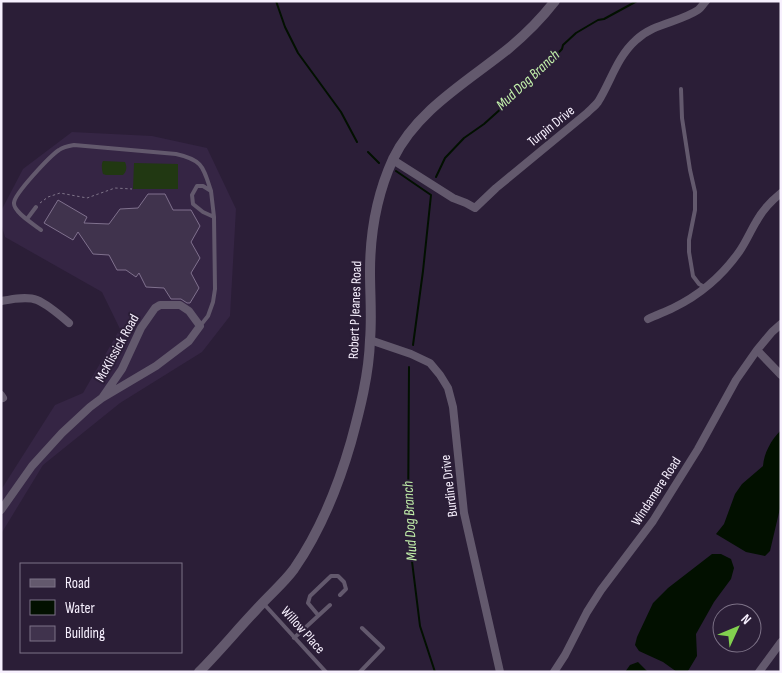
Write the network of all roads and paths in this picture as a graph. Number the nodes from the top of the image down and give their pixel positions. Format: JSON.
{"nodes":[{"id":1,"x":555,"y":1,"type":"edge"},
{"id":2,"x":706,"y":1,"type":"edge"},
{"id":3,"x":681,"y":89,"type":"dead end"},
{"id":4,"x":393,"y":160,"type":"junction"},
{"id":5,"x":132,"y":189,"type":"dead end"},
{"id":6,"x":211,"y":191,"type":"junction"},
{"id":7,"x":781,"y":193,"type":"edge"},
{"id":8,"x":36,"y":207,"type":"joint"},
{"id":9,"x":214,"y":217,"type":"junction"},
{"id":10,"x":27,"y":219,"type":"junction"},
{"id":11,"x":41,"y":230,"type":"dead end"},
{"id":12,"x":706,"y":288,"type":"junction"},
{"id":13,"x":1,"y":302,"type":"edge"},
{"id":14,"x":648,"y":319,"type":"dead end"},
{"id":15,"x":69,"y":323,"type":"dead end"},
{"id":16,"x":781,"y":324,"type":"edge"},
{"id":17,"x":200,"y":326,"type":"junction"},
{"id":18,"x":370,"y":340,"type":"junction"},
{"id":19,"x":757,"y":350,"type":"junction"},
{"id":20,"x":781,"y":375,"type":"edge"},
{"id":21,"x":102,"y":398,"type":"junction"},
{"id":22,"x":1,"y":510,"type":"edge"},
{"id":23,"x":340,"y":595,"type":"dead end"},
{"id":24,"x":263,"y":603,"type":"junction"},
{"id":25,"x":330,"y":605,"type":"dead end"},
{"id":26,"x":318,"y":615,"type":"junction"},
{"id":27,"x":362,"y":628,"type":"dead end"},
{"id":28,"x":294,"y":638,"type":"junction"},
{"id":29,"x":781,"y":642,"type":"edge"},
{"id":30,"x":364,"y":667,"type":"junction"},
{"id":31,"x":323,"y":671,"type":"edge"},
{"id":32,"x":199,"y":672,"type":"edge"},
{"id":33,"x":360,"y":672,"type":"edge"},
{"id":34,"x":369,"y":672,"type":"edge"},
{"id":35,"x":500,"y":672,"type":"edge"},
{"id":36,"x":554,"y":672,"type":"edge"},
{"id":37,"x":759,"y":672,"type":"edge"}],
"edges":[{"from":1,"to":4,"type":"street","name":"Robert P Jeanes Road"},
{"from":2,"to":4,"type":"street","name":"Turpin Drive"},
{"from":3,"to":12,"type":"lane"},
{"from":4,"to":18,"type":"street","name":"Robert P Jeanes Road"},
{"from":5,"to":8,"type":"path"},
{"from":6,"to":9,"type":"lane"},
{"from":6,"to":9,"type":"lane"},
{"from":6,"to":10,"type":"lane"},
{"from":7,"to":12,"type":"street"},
{"from":8,"to":10,"type":"lane"},
{"from":9,"to":17,"type":"lane"},
{"from":10,"to":11,"type":"lane"},
{"from":12,"to":14,"type":"street"},
{"from":13,"to":15,"type":"street"},
{"from":16,"to":19,"type":"street","name":"Windamere Road"},
{"from":17,"to":21,"type":"street","name":"McKlissick Road"},
{"from":17,"to":21,"type":"street","name":"McKlissick Road"},
{"from":18,"to":24,"type":"street","name":"Robert P Jeanes Road"},
{"from":18,"to":35,"type":"street","name":"Burdine Drive"},
{"from":19,"to":20,"type":"street"},
{"from":19,"to":36,"type":"street","name":"Windamere Road"},
{"from":21,"to":22,"type":"street","name":"McKlissick Road"},
{"from":23,"to":26,"type":"lane"},
{"from":24,"to":28,"type":"lane","name":"Willow Place"},
{"from":24,"to":32,"type":"street","name":"Robert P Jeanes Road"},
{"from":25,"to":26,"type":"lane"},
{"from":26,"to":28,"type":"lane"},
{"from":27,"to":30,"type":"lane"},
{"from":28,"to":31,"type":"lane","name":"Willow Place"},
{"from":29,"to":37,"type":"street"},
{"from":30,"to":33,"type":"lane"},
{"from":30,"to":34,"type":"lane"}]}
